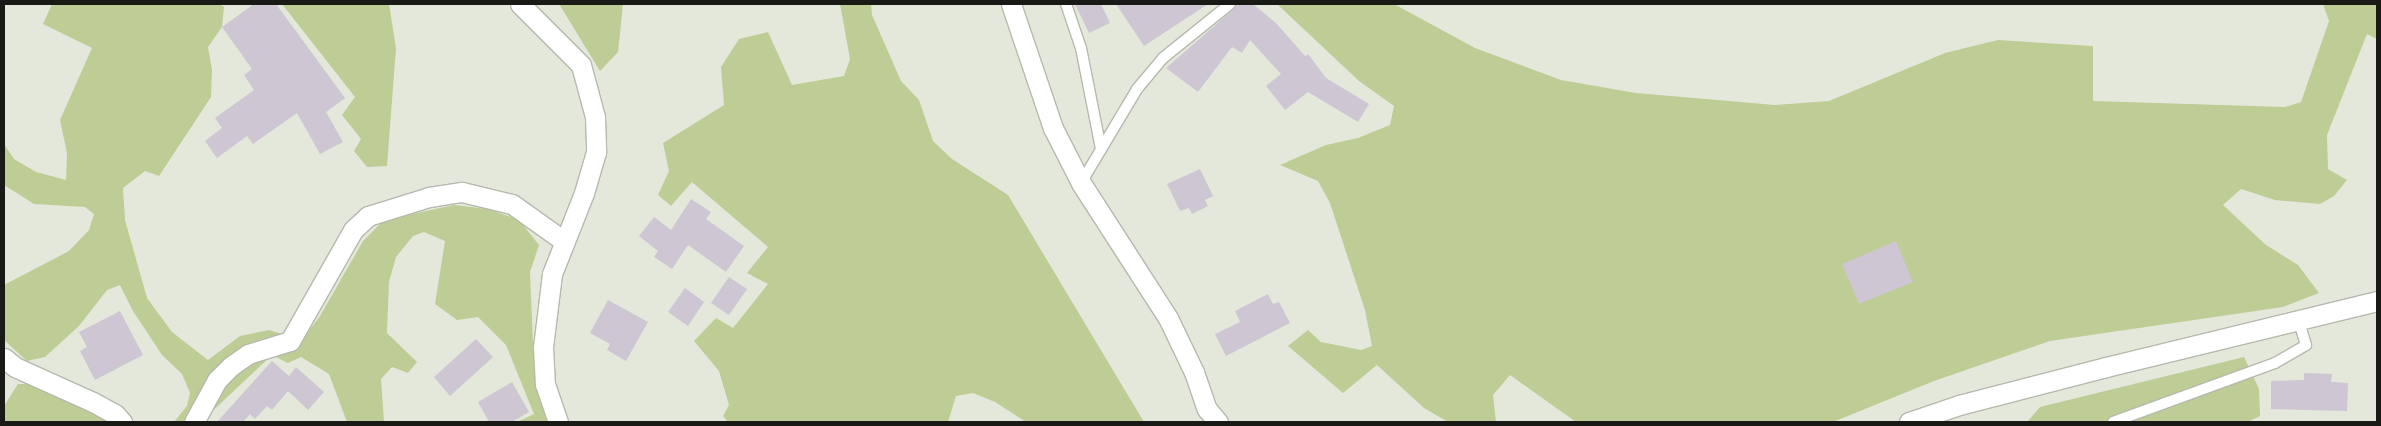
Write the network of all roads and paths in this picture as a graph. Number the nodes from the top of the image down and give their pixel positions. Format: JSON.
{"nodes":[{"id":1,"x":520,"y":4,"type":"edge"},
{"id":2,"x":1011,"y":4,"type":"edge"},
{"id":3,"x":1066,"y":4,"type":"edge"},
{"id":4,"x":1230,"y":4,"type":"edge"},
{"id":5,"x":1101,"y":149,"type":"junction"},
{"id":6,"x":1081,"y":183,"type":"junction"},
{"id":7,"x":566,"y":242,"type":"junction"},
{"id":8,"x":2377,"y":301,"type":"edge"},
{"id":9,"x":2299,"y":322,"type":"junction"},
{"id":10,"x":4,"y":358,"type":"edge"},
{"id":11,"x":122,"y":422,"type":"edge"},
{"id":12,"x":194,"y":422,"type":"edge"},
{"id":13,"x":558,"y":422,"type":"edge"},
{"id":14,"x":1218,"y":422,"type":"edge"},
{"id":15,"x":1909,"y":422,"type":"edge"},
{"id":16,"x":2112,"y":422,"type":"edge"}],
"edges":[{"from":1,"to":7,"type":"street"},
{"from":2,"to":6,"type":"street"},
{"from":3,"to":5,"type":"lane"},
{"from":4,"to":5,"type":"lane"},
{"from":5,"to":6,"type":"lane"},
{"from":6,"to":14,"type":"street"},
{"from":7,"to":12,"type":"street"},
{"from":7,"to":13,"type":"street"},
{"from":8,"to":9,"type":"street"},
{"from":9,"to":15,"type":"street"},
{"from":9,"to":16,"type":"lane"},
{"from":10,"to":11,"type":"street"}]}
